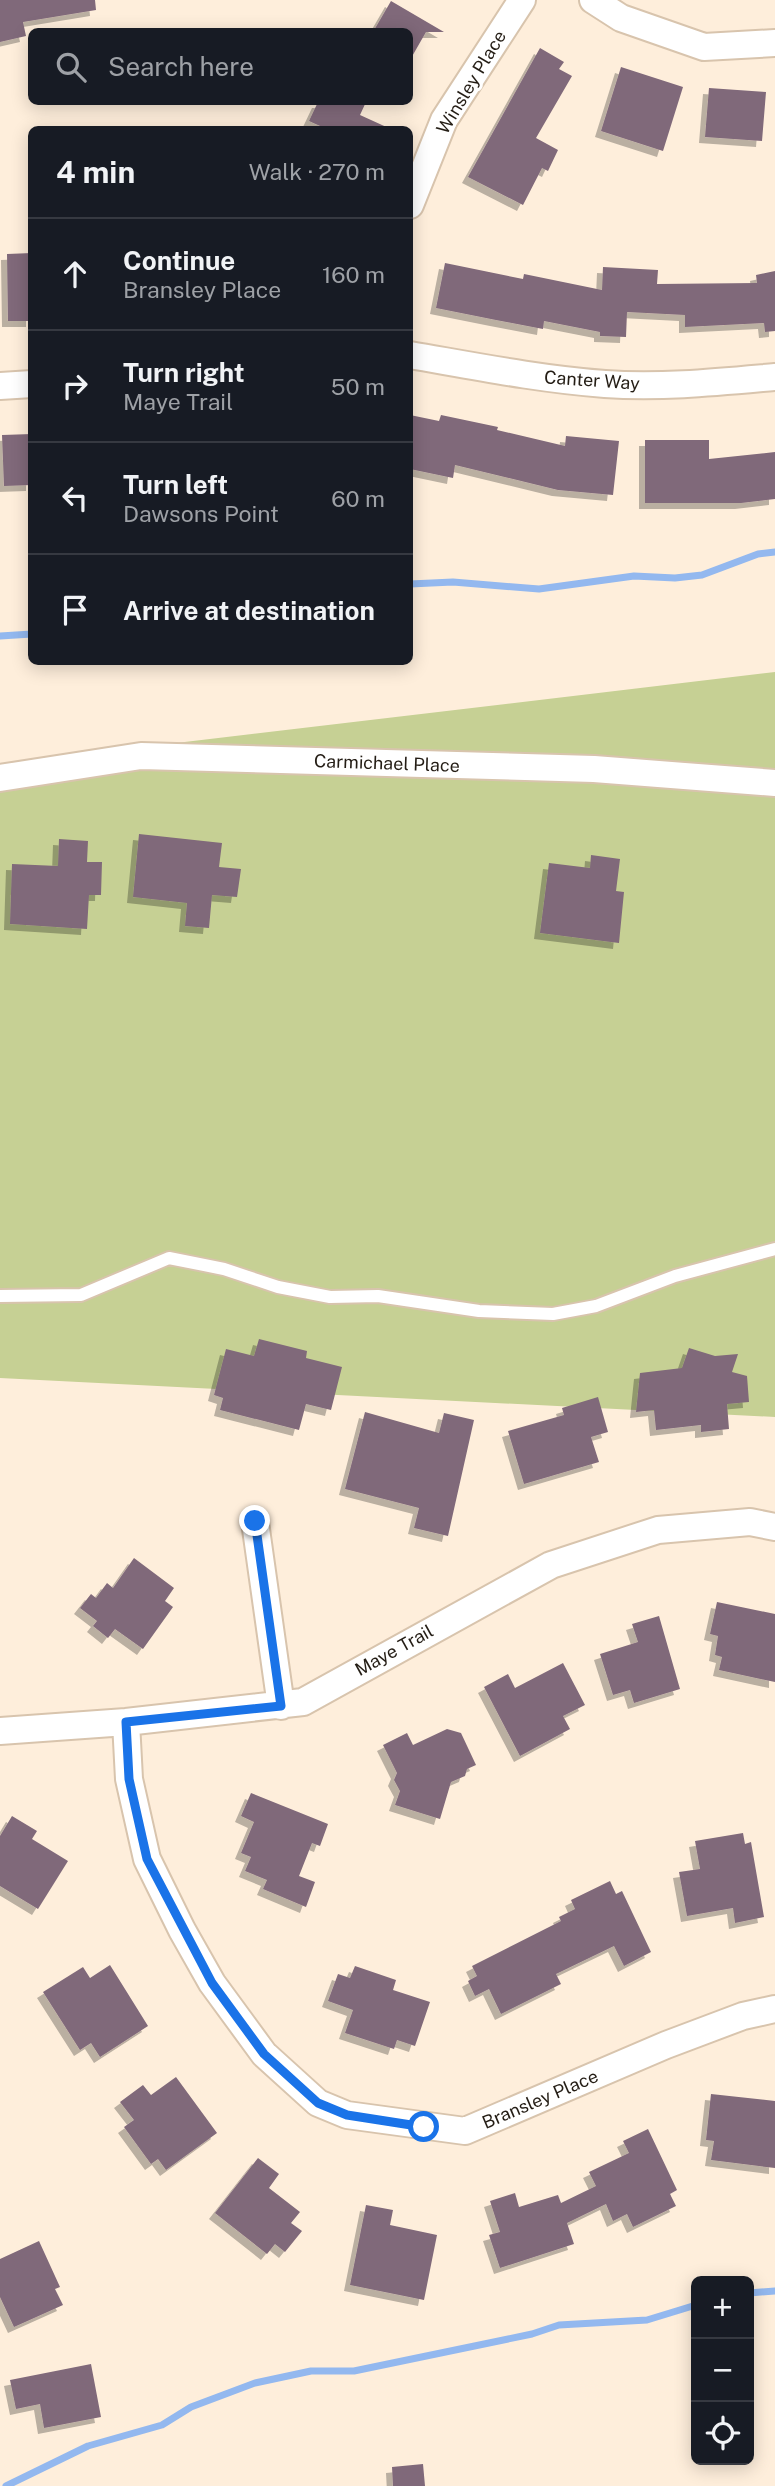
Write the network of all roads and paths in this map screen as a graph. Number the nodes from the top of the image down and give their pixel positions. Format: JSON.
{"nodes":[{"id":1,"x":522,"y":0,"type":"edge"},
{"id":2,"x":593,"y":0,"type":"edge"},
{"id":3,"x":775,"y":43,"type":"edge"},
{"id":4,"x":413,"y":198,"type":"edge"},
{"id":5,"x":413,"y":356,"type":"edge"},
{"id":6,"x":775,"y":377,"type":"edge"},
{"id":7,"x":28,"y":384,"type":"edge"},
{"id":8,"x":0,"y":386,"type":"edge"},
{"id":9,"x":0,"y":778,"type":"edge"},
{"id":10,"x":775,"y":783,"type":"edge"},
{"id":11,"x":775,"y":1249,"type":"edge"},
{"id":12,"x":0,"y":1296,"type":"edge"},
{"id":13,"x":255,"y":1521,"type":"dead end"},
{"id":14,"x":775,"y":1527,"type":"edge"},
{"id":15,"x":281,"y":1706,"type":"junction"},
{"id":16,"x":126,"y":1722,"type":"junction"},
{"id":17,"x":0,"y":1731,"type":"edge"},
{"id":18,"x":775,"y":2009,"type":"edge"}],
"edges":[{"from":1,"to":4,"type":"street","name":"Winsley Place"},
{"from":2,"to":3,"type":"street"},
{"from":5,"to":6,"type":"street","name":"Canter Way"},
{"from":7,"to":8,"type":"street"},
{"from":9,"to":10,"type":"street","name":"Carmichael Place"},
{"from":11,"to":12,"type":"lane"},
{"from":13,"to":15,"type":"street"},
{"from":14,"to":15,"type":"street","name":"Maye Trail"},
{"from":15,"to":16,"type":"street","name":"Maye Trail"},
{"from":16,"to":17,"type":"street","name":"Maye Trail"},
{"from":16,"to":18,"type":"street","name":"Bransley Place"}]}
